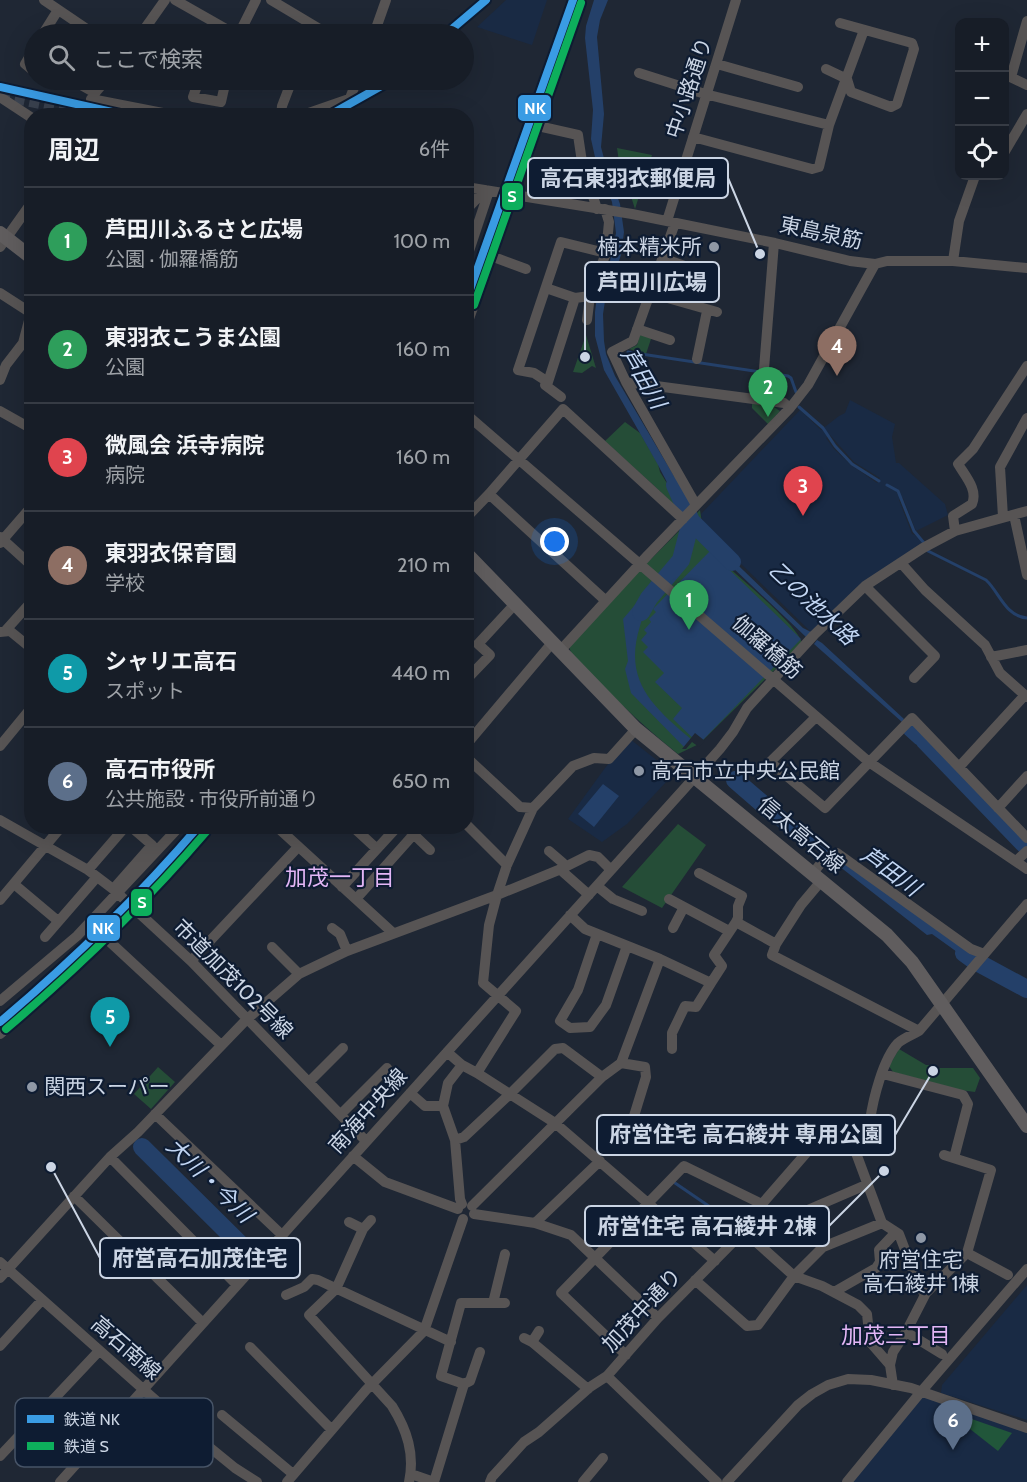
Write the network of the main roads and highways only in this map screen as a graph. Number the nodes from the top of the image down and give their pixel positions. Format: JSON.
{"nodes":[{"id":1,"x":2,"y":239,"type":"edge"},
{"id":2,"x":24,"y":253,"type":"edge"},
{"id":3,"x":474,"y":562,"type":"edge"},
{"id":4,"x":1027,"y":1126,"type":"edge"}],
"edges":[{"from":1,"to":2,"type":"main road"},
{"from":3,"to":4,"type":"main road","name":"信太高石線"}]}
